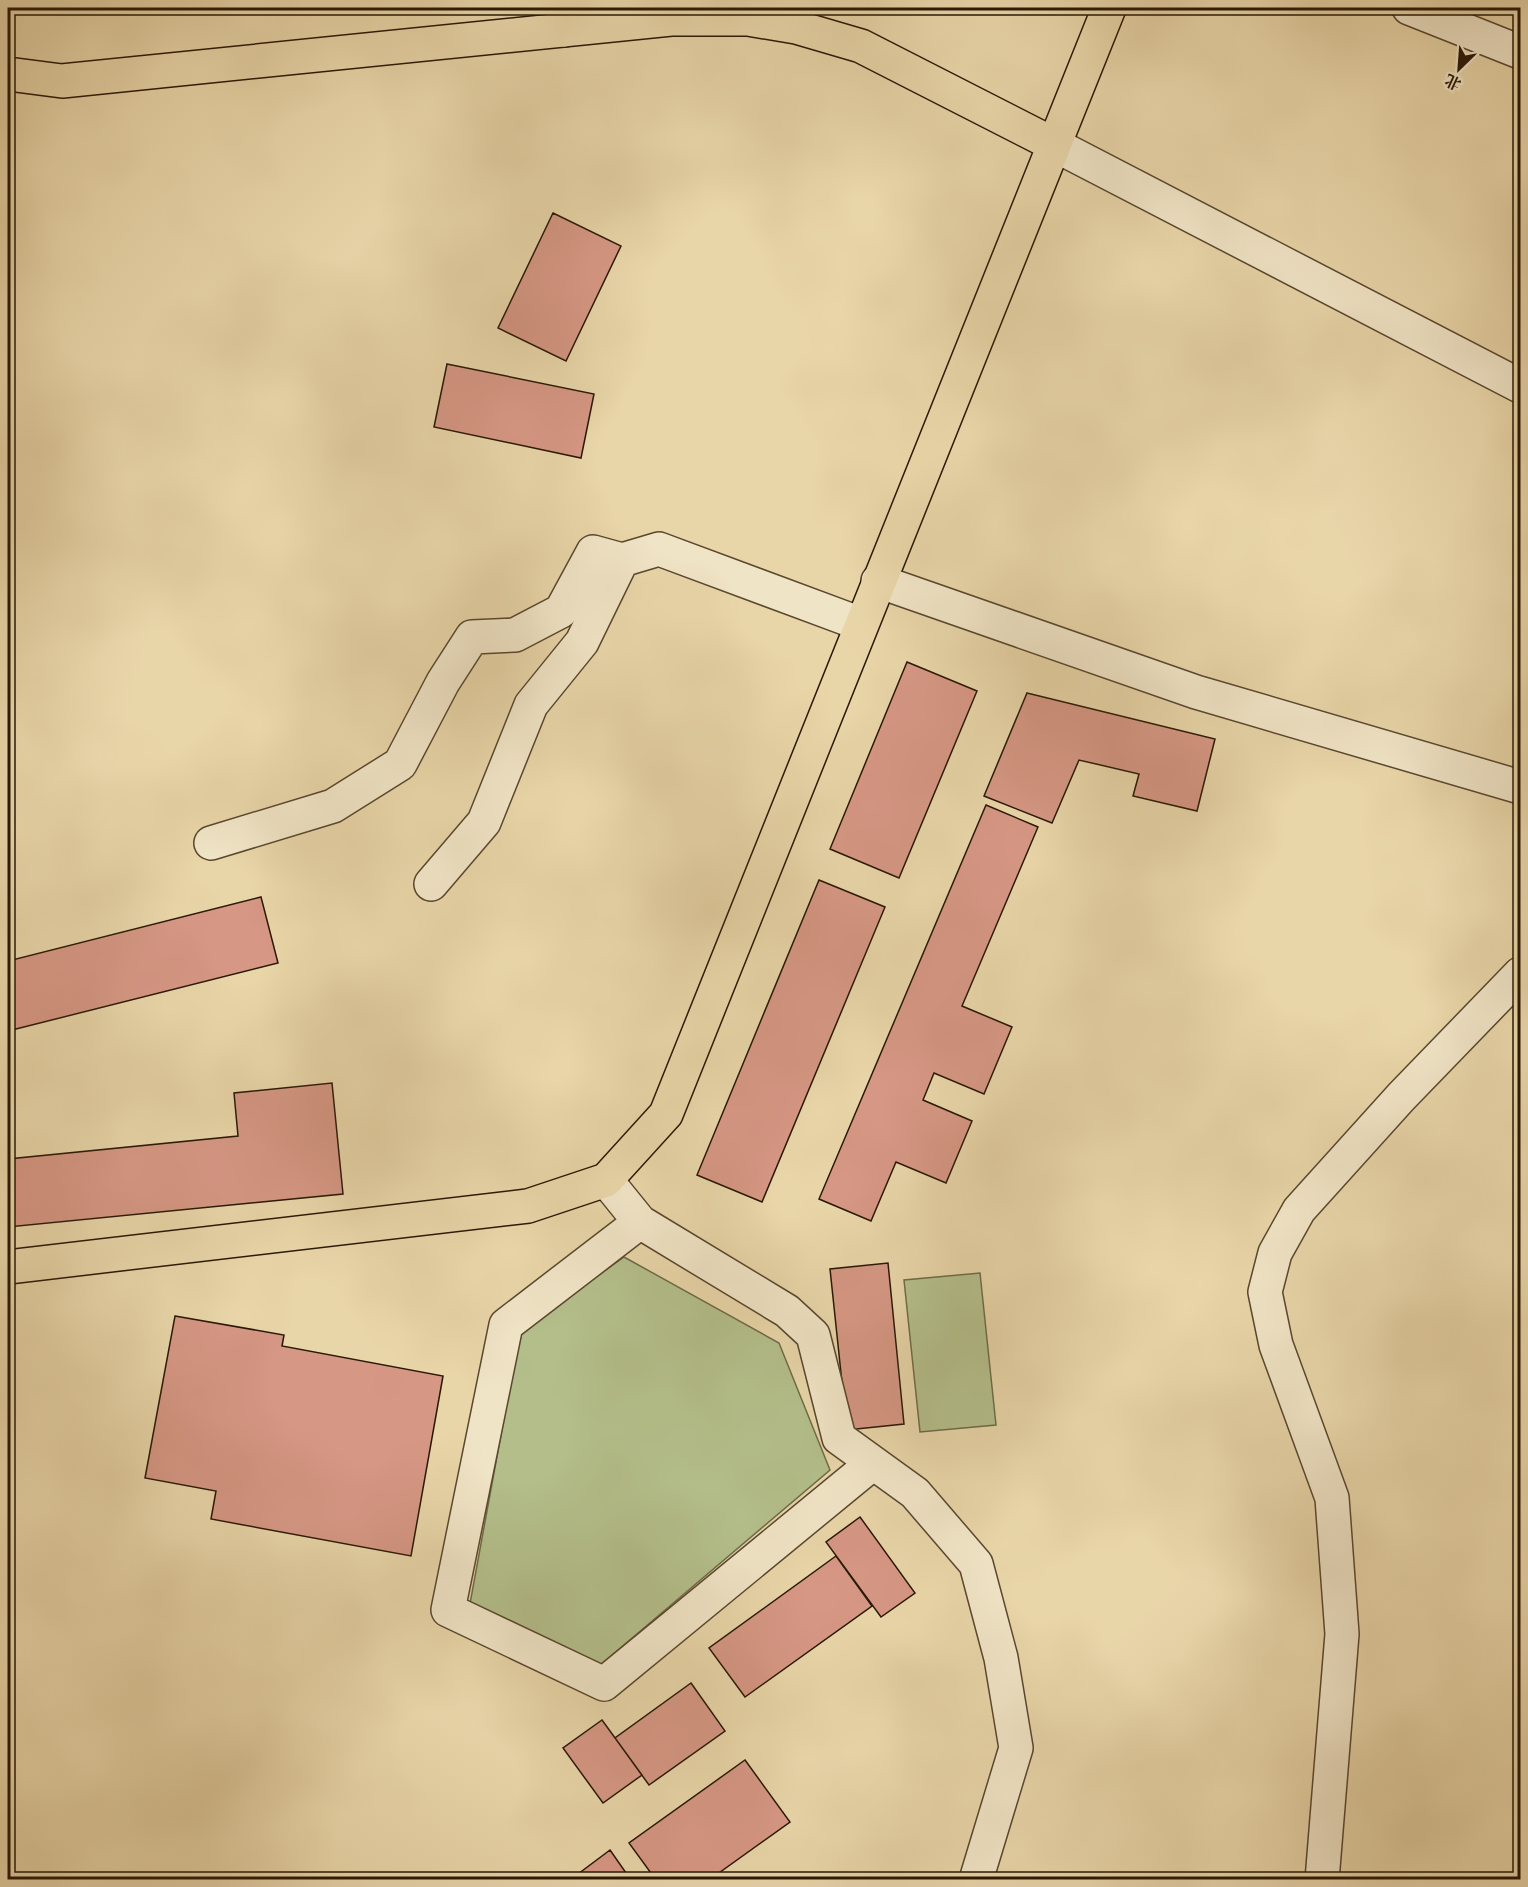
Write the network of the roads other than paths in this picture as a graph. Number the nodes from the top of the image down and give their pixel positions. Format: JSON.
{"nodes":[{"id":1,"x":1109,"y":8,"type":"edge"},
{"id":2,"x":1409,"y":8,"type":"edge"},
{"id":3,"x":671,"y":13,"type":"edge"},
{"id":4,"x":563,"y":19,"type":"edge"},
{"id":5,"x":1521,"y":52,"type":"edge"},
{"id":6,"x":8,"y":74,"type":"edge"},
{"id":7,"x":1053,"y":144,"type":"junction"},
{"id":8,"x":1521,"y":386,"type":"edge"},
{"id":9,"x":622,"y":560,"type":"junction"},
{"id":10,"x":878,"y":581,"type":"junction"},
{"id":11,"x":861,"y":624,"type":"junction"},
{"id":12,"x":1521,"y":788,"type":"edge"},
{"id":13,"x":211,"y":843,"type":"dead end"},
{"id":14,"x":431,"y":885,"type":"dead end"},
{"id":15,"x":1521,"y":974,"type":"edge"},
{"id":16,"x":606,"y":1180,"type":"junction"},
{"id":17,"x":640,"y":1222,"type":"junction"},
{"id":18,"x":8,"y":1267,"type":"edge"},
{"id":19,"x":873,"y":1462,"type":"junction"},
{"id":20,"x":976,"y":1880,"type":"edge"},
{"id":21,"x":1322,"y":1880,"type":"edge"}],
"edges":[{"from":1,"to":7,"type":"main road"},
{"from":2,"to":5,"type":"street"},
{"from":3,"to":4,"type":"main road"},
{"from":3,"to":7,"type":"main road"},
{"from":4,"to":6,"type":"main road"},
{"from":7,"to":8,"type":"street"},
{"from":7,"to":10,"type":"main road"},
{"from":9,"to":11,"type":"street"},
{"from":9,"to":13,"type":"street"},
{"from":9,"to":14,"type":"street"},
{"from":10,"to":11,"type":"main road"},
{"from":10,"to":12,"type":"street"},
{"from":11,"to":16,"type":"main road"},
{"from":15,"to":21,"type":"street"},
{"from":16,"to":17,"type":"street"},
{"from":16,"to":18,"type":"main road"},
{"from":17,"to":19,"type":"street"},
{"from":17,"to":19,"type":"street"},
{"from":19,"to":20,"type":"street"}]}
